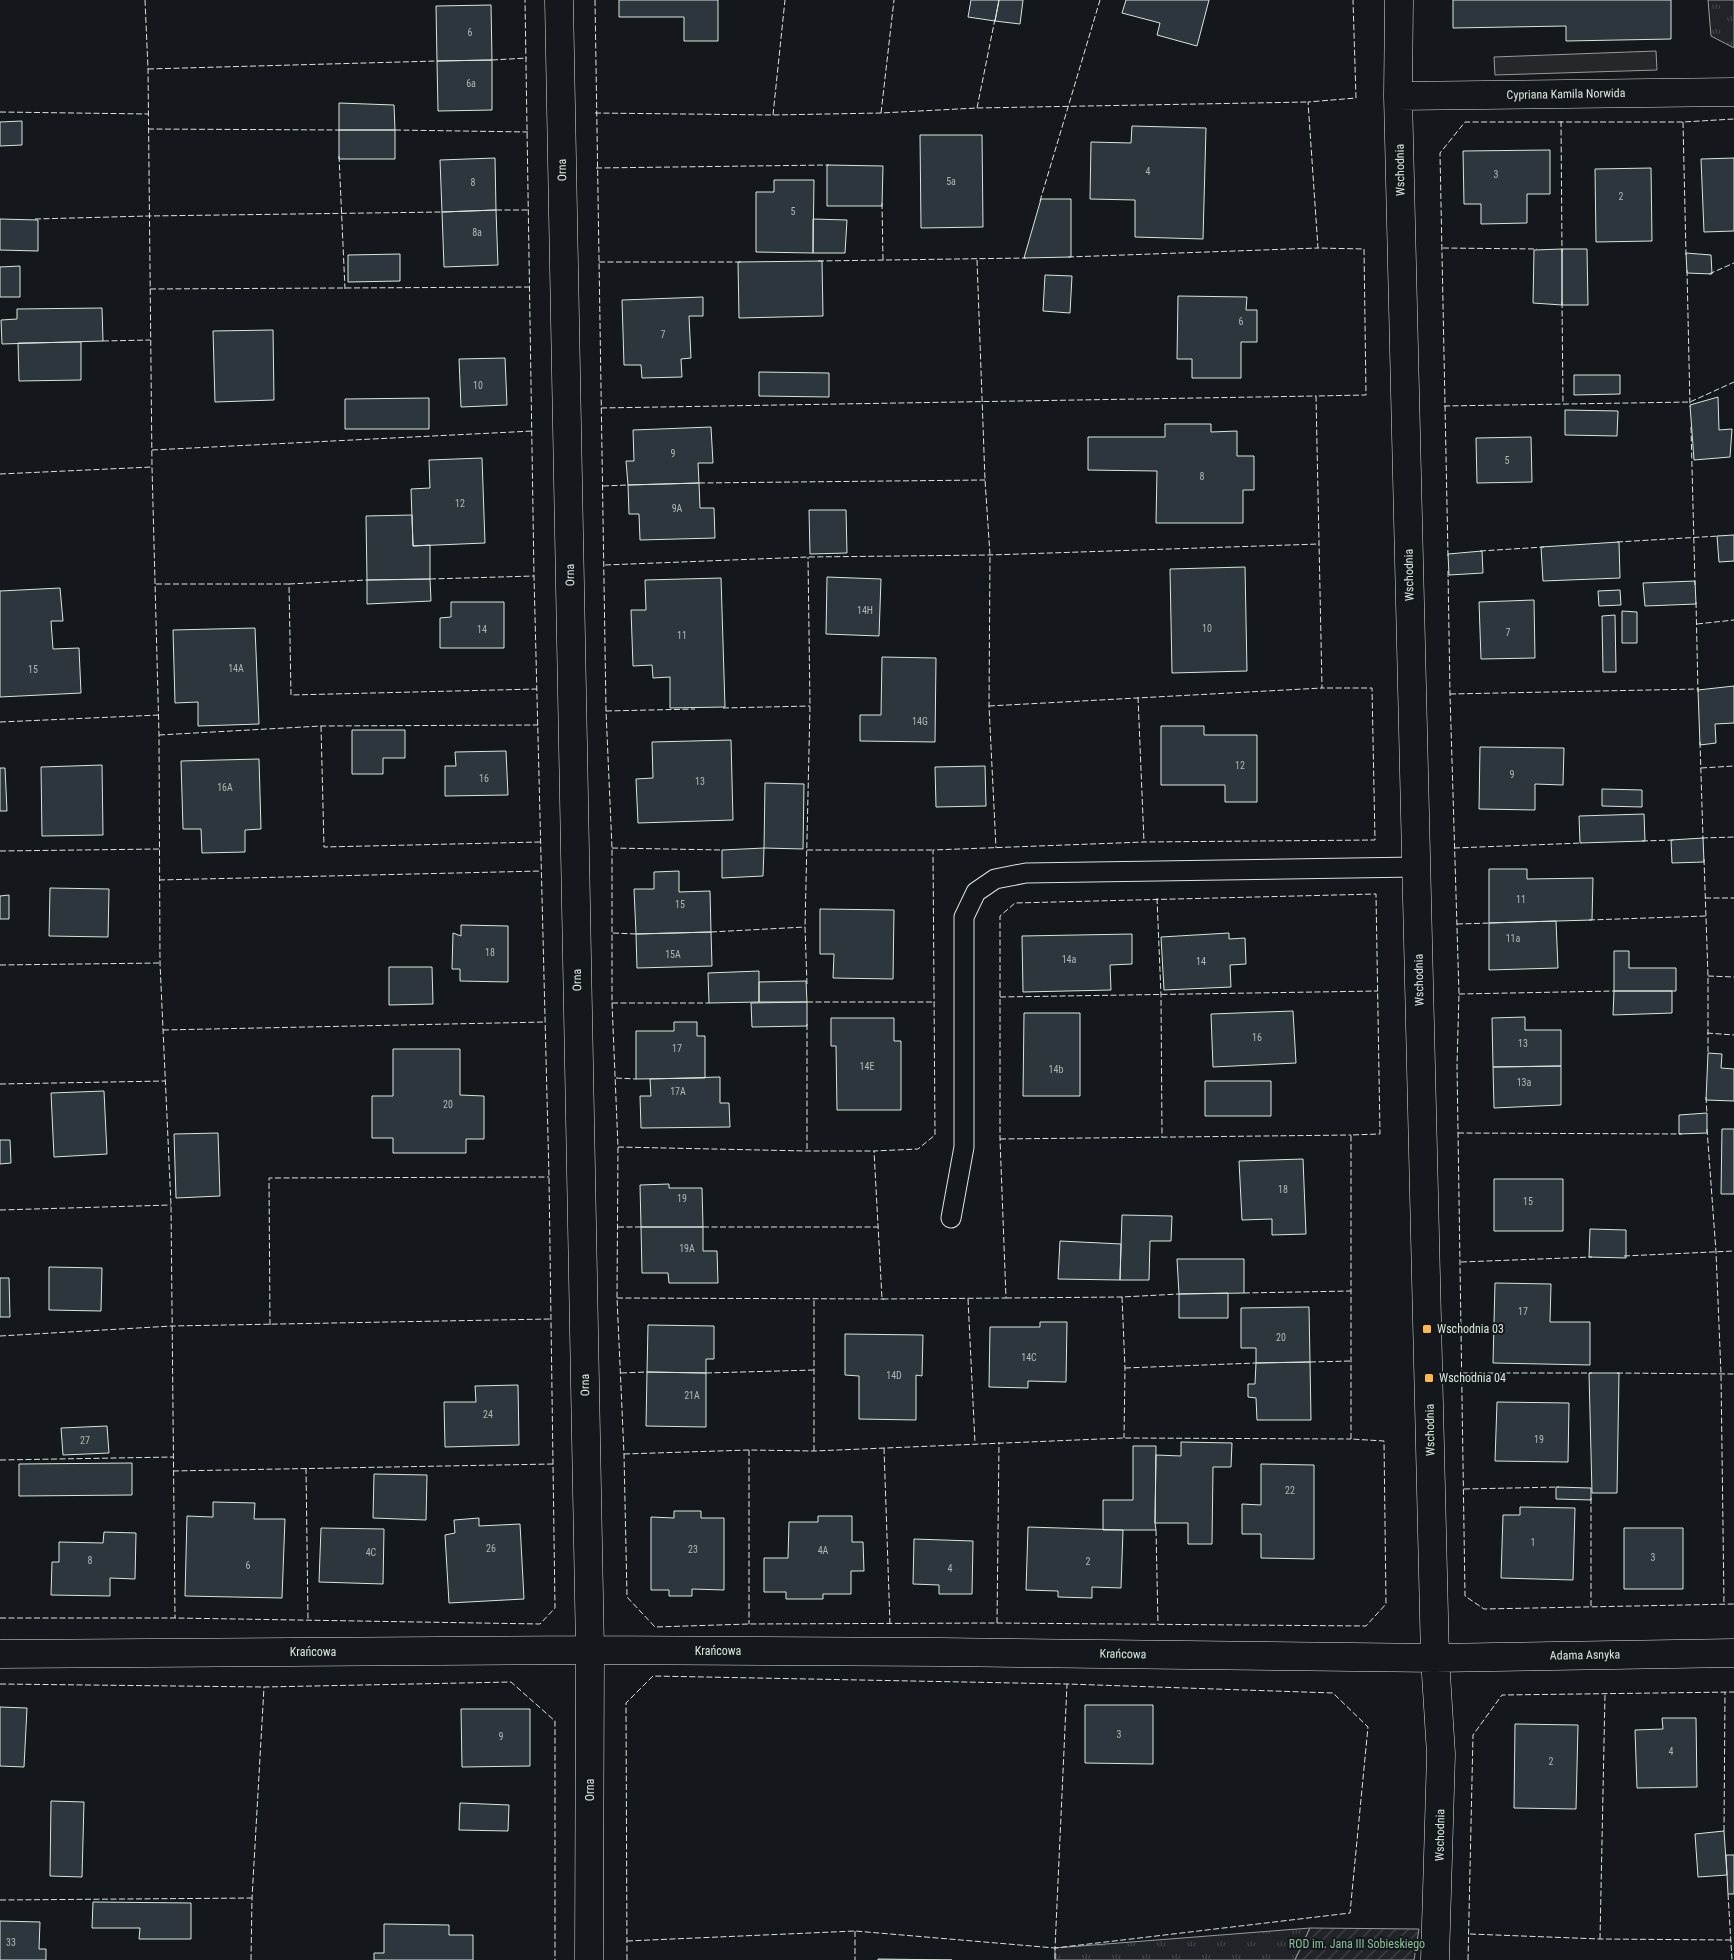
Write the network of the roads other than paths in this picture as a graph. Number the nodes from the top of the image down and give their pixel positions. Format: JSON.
{"nodes":[{"id":1,"x":559,"y":0,"type":"edge"},
{"id":2,"x":1399,"y":0,"type":"edge"},
{"id":3,"x":1734,"y":92,"type":"edge"},
{"id":4,"x":1398,"y":96,"type":"junction"},
{"id":5,"x":1416,"y":867,"type":"junction"},
{"id":6,"x":952,"y":1218,"type":"dead end"},
{"id":7,"x":590,"y":1650,"type":"junction"},
{"id":8,"x":1734,"y":1653,"type":"edge"},
{"id":9,"x":0,"y":1654,"type":"edge"},
{"id":10,"x":1436,"y":1658,"type":"junction"},
{"id":11,"x":589,"y":1960,"type":"edge"},
{"id":12,"x":1435,"y":1960,"type":"edge"}],
"edges":[{"from":1,"to":7,"type":"street","name":"Orna"},
{"from":2,"to":4,"type":"street","name":"Wschodnia"},
{"from":3,"to":4,"type":"street","name":"Cypriana Kamila Norwida"},
{"from":4,"to":5,"type":"street","name":"Wschodnia"},
{"from":5,"to":6,"type":"lane"},
{"from":5,"to":10,"type":"street","name":"Wschodnia"},
{"from":7,"to":9,"type":"street","name":"Krańcowa"},
{"from":7,"to":10,"type":"street","name":"Krańcowa"},
{"from":7,"to":11,"type":"street","name":"Orna"},
{"from":8,"to":10,"type":"street","name":"Adama Asnyka"},
{"from":10,"to":12,"type":"street","name":"Wschodnia"}]}
